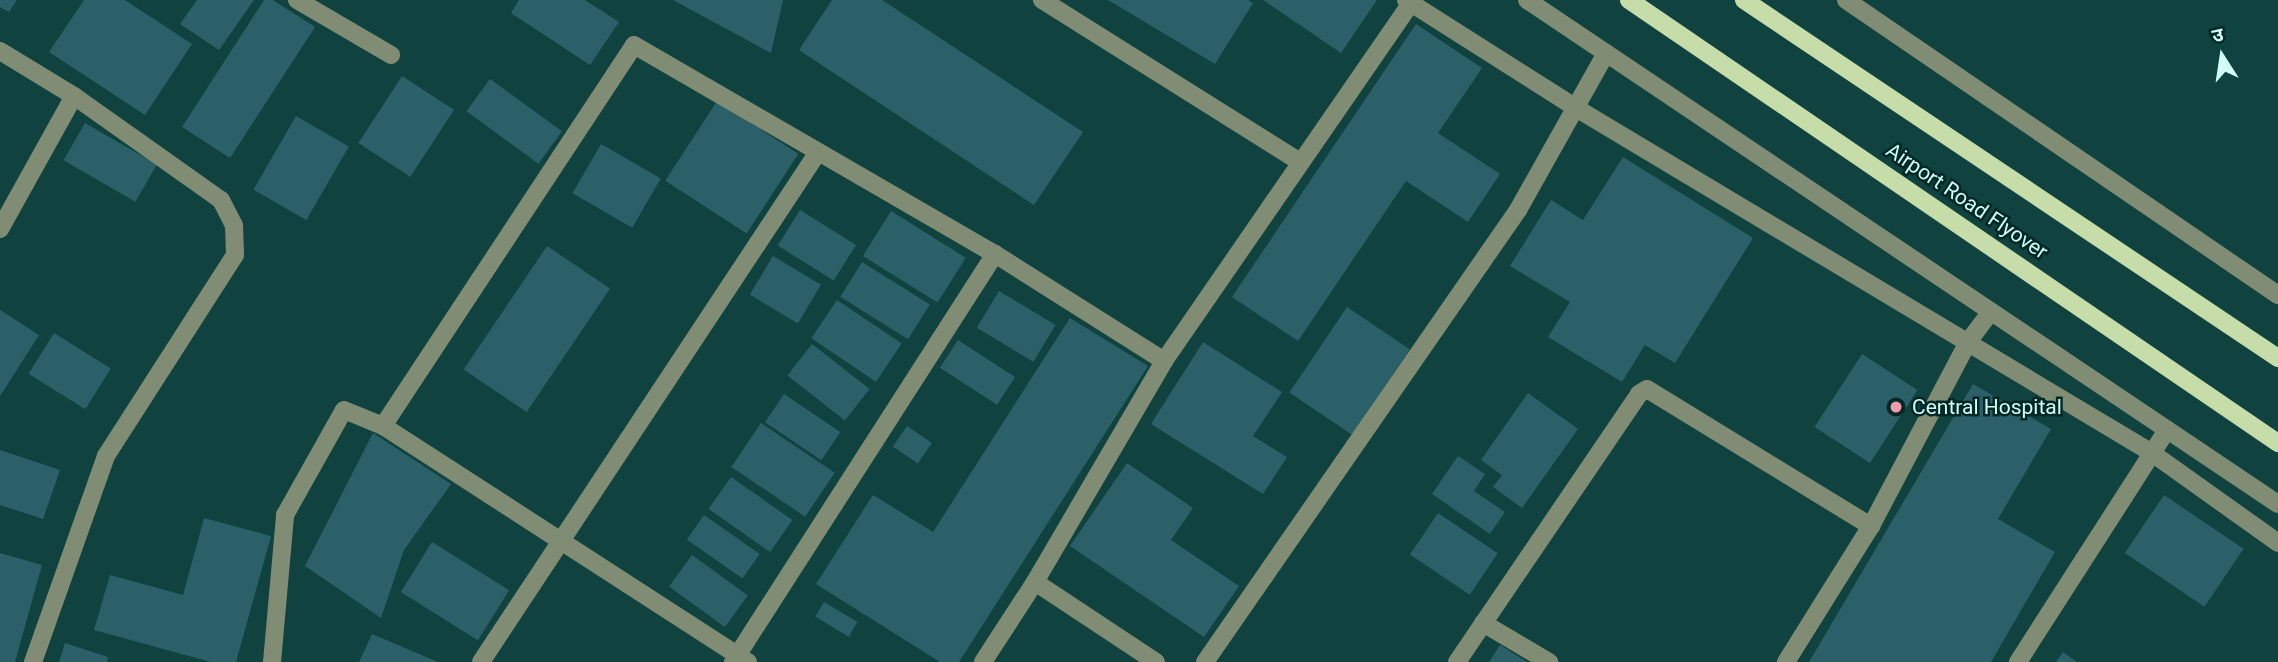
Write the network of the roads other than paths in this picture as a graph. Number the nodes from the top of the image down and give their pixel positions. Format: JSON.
{"nodes":[{"id":1,"x":297,"y":0,"type":"edge"},
{"id":2,"x":1042,"y":0,"type":"edge"},
{"id":3,"x":1527,"y":0,"type":"edge"},
{"id":4,"x":1629,"y":0,"type":"edge"},
{"id":5,"x":1744,"y":0,"type":"edge"},
{"id":6,"x":1846,"y":0,"type":"edge"},
{"id":7,"x":1410,"y":1,"type":"edge"},
{"id":8,"x":0,"y":51,"type":"edge"},
{"id":9,"x":1606,"y":53,"type":"junction"},
{"id":10,"x":391,"y":55,"type":"dead end"},
{"id":11,"x":74,"y":96,"type":"junction"},
{"id":12,"x":1576,"y":108,"type":"junction"},
{"id":13,"x":818,"y":152,"type":"junction"},
{"id":14,"x":1300,"y":162,"type":"junction"},
{"id":15,"x":2,"y":221,"type":"edge"},
{"id":16,"x":995,"y":254,"type":"junction"},
{"id":17,"x":2278,"y":295,"type":"edge"},
{"id":18,"x":1991,"y":312,"type":"junction"},
{"id":19,"x":1968,"y":342,"type":"junction"},
{"id":20,"x":2275,"y":350,"type":"edge"},
{"id":21,"x":1164,"y":361,"type":"junction"},
{"id":22,"x":383,"y":426,"type":"junction"},
{"id":23,"x":2167,"y":430,"type":"junction"},
{"id":24,"x":2278,"y":443,"type":"edge"},
{"id":25,"x":2152,"y":453,"type":"junction"},
{"id":26,"x":2278,"y":504,"type":"edge"},
{"id":27,"x":1871,"y":526,"type":"junction"},
{"id":28,"x":562,"y":541,"type":"junction"},
{"id":29,"x":2278,"y":543,"type":"edge"},
{"id":30,"x":1035,"y":582,"type":"junction"},
{"id":31,"x":1483,"y":623,"type":"junction"},
{"id":32,"x":739,"y":660,"type":"edge"},
{"id":33,"x":33,"y":662,"type":"edge"},
{"id":34,"x":272,"y":662,"type":"edge"},
{"id":35,"x":481,"y":662,"type":"edge"},
{"id":36,"x":983,"y":662,"type":"edge"},
{"id":37,"x":1156,"y":662,"type":"edge"},
{"id":38,"x":1205,"y":662,"type":"edge"},
{"id":39,"x":1457,"y":662,"type":"edge"},
{"id":40,"x":1549,"y":662,"type":"edge"},
{"id":41,"x":1786,"y":662,"type":"edge"},
{"id":42,"x":2018,"y":662,"type":"edge"}],
"edges":[{"from":1,"to":10,"type":"street"},
{"from":2,"to":14,"type":"street"},
{"from":3,"to":9,"type":"street"},
{"from":4,"to":24,"type":"main road","name":"Airport Road Flyover"},
{"from":5,"to":20,"type":"main road","name":"Airport Road Flyover"},
{"from":6,"to":17,"type":"street"},
{"from":7,"to":12,"type":"street"},
{"from":7,"to":14,"type":"street"},
{"from":8,"to":11,"type":"street"},
{"from":9,"to":12,"type":"street"},
{"from":9,"to":18,"type":"street"},
{"from":11,"to":15,"type":"street"},
{"from":11,"to":33,"type":"street"},
{"from":12,"to":19,"type":"street"},
{"from":12,"to":38,"type":"street"},
{"from":13,"to":16,"type":"street"},
{"from":13,"to":22,"type":"street"},
{"from":13,"to":28,"type":"street"},
{"from":14,"to":21,"type":"street"},
{"from":16,"to":21,"type":"street"},
{"from":16,"to":32,"type":"street"},
{"from":18,"to":19,"type":"street"},
{"from":18,"to":23,"type":"street"},
{"from":19,"to":25,"type":"street"},
{"from":19,"to":27,"type":"street"},
{"from":21,"to":30,"type":"street"},
{"from":22,"to":28,"type":"street"},
{"from":22,"to":34,"type":"street"},
{"from":23,"to":25,"type":"street"},
{"from":23,"to":26,"type":"street"},
{"from":25,"to":29,"type":"street"},
{"from":25,"to":42,"type":"street"},
{"from":27,"to":31,"type":"street"},
{"from":27,"to":41,"type":"street"},
{"from":28,"to":32,"type":"street"},
{"from":28,"to":35,"type":"street"},
{"from":30,"to":36,"type":"street"},
{"from":30,"to":37,"type":"street"},
{"from":31,"to":39,"type":"street"},
{"from":31,"to":40,"type":"street"}]}
